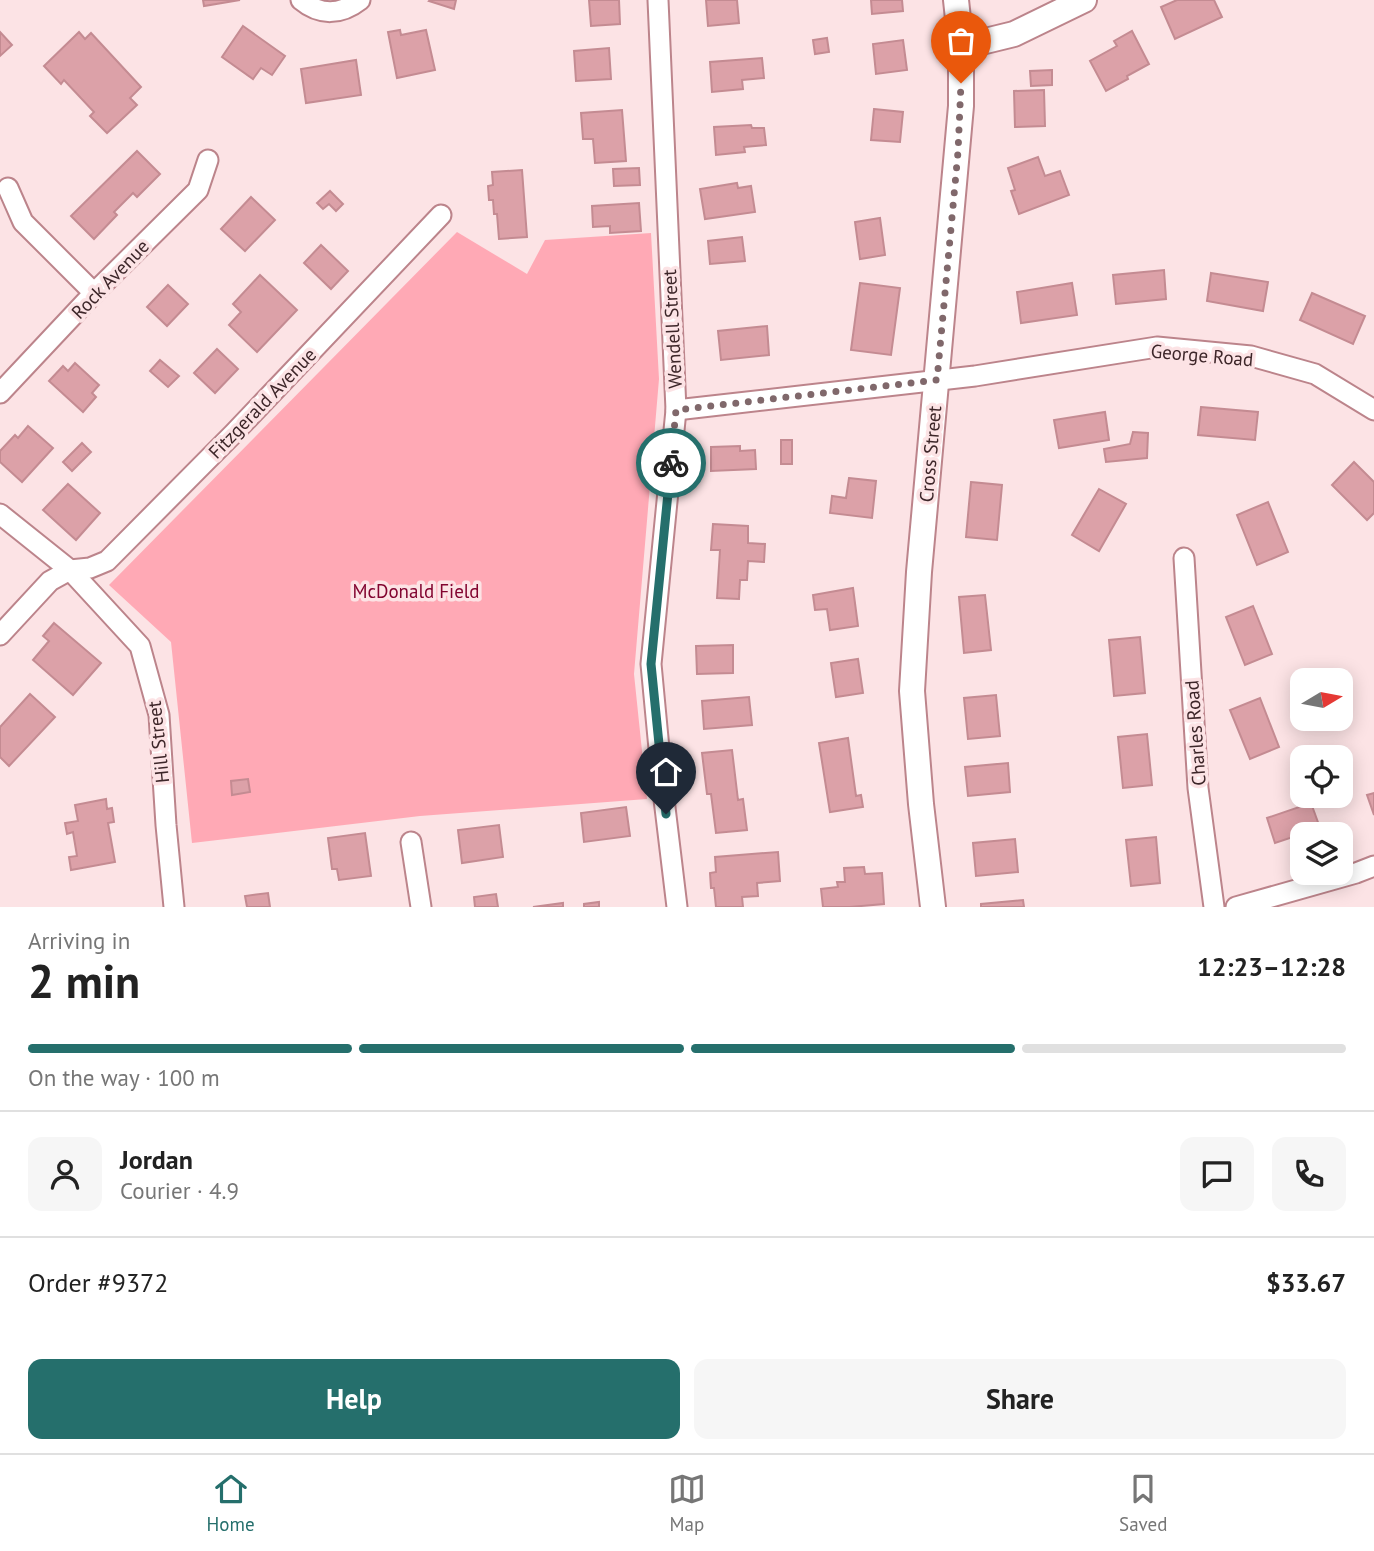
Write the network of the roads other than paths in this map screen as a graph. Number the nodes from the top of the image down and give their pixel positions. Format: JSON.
{"nodes":[{"id":1,"x":301,"y":0,"type":"edge"},
{"id":2,"x":360,"y":0,"type":"edge"},
{"id":3,"x":658,"y":0,"type":"edge"},
{"id":4,"x":956,"y":0,"type":"edge"},
{"id":5,"x":1084,"y":0,"type":"edge"},
{"id":6,"x":961,"y":47,"type":"junction"},
{"id":7,"x":208,"y":160,"type":"dead end"},
{"id":8,"x":8,"y":188,"type":"dead end"},
{"id":9,"x":442,"y":215,"type":"dead end"},
{"id":10,"x":94,"y":293,"type":"junction"},
{"id":11,"x":937,"y":380,"type":"junction"},
{"id":12,"x":0,"y":393,"type":"edge"},
{"id":13,"x":676,"y":410,"type":"junction"},
{"id":14,"x":1374,"y":410,"type":"edge"},
{"id":15,"x":0,"y":514,"type":"edge"},
{"id":16,"x":1184,"y":558,"type":"dead end"},
{"id":17,"x":71,"y":570,"type":"junction"},
{"id":18,"x":0,"y":635,"type":"edge"},
{"id":19,"x":411,"y":842,"type":"dead end"},
{"id":20,"x":1374,"y":866,"type":"edge"},
{"id":21,"x":174,"y":907,"type":"edge"},
{"id":22,"x":421,"y":907,"type":"edge"},
{"id":23,"x":677,"y":907,"type":"edge"},
{"id":24,"x":933,"y":907,"type":"edge"},
{"id":25,"x":1214,"y":907,"type":"edge"},
{"id":26,"x":1236,"y":907,"type":"edge"}],
"edges":[{"from":1,"to":2,"type":"street"},
{"from":3,"to":13,"type":"street","name":"Wendell Street"},
{"from":4,"to":6,"type":"street","name":"Cross Street"},
{"from":5,"to":6,"type":"street"},
{"from":6,"to":11,"type":"street","name":"Cross Street"},
{"from":7,"to":10,"type":"street","name":"Rock Avenue"},
{"from":8,"to":10,"type":"street"},
{"from":9,"to":17,"type":"street","name":"Fitzgerald Avenue"},
{"from":10,"to":12,"type":"street","name":"Rock Avenue"},
{"from":11,"to":13,"type":"street","name":"George Road"},
{"from":11,"to":14,"type":"street","name":"George Road"},
{"from":11,"to":24,"type":"street","name":"Cross Street"},
{"from":13,"to":23,"type":"street","name":"Wendell Street"},
{"from":15,"to":17,"type":"street","name":"Hill Street"},
{"from":16,"to":25,"type":"street","name":"Charles Road"},
{"from":17,"to":18,"type":"street"},
{"from":17,"to":21,"type":"street","name":"Hill Street"},
{"from":19,"to":22,"type":"street"},
{"from":20,"to":26,"type":"street"}]}
